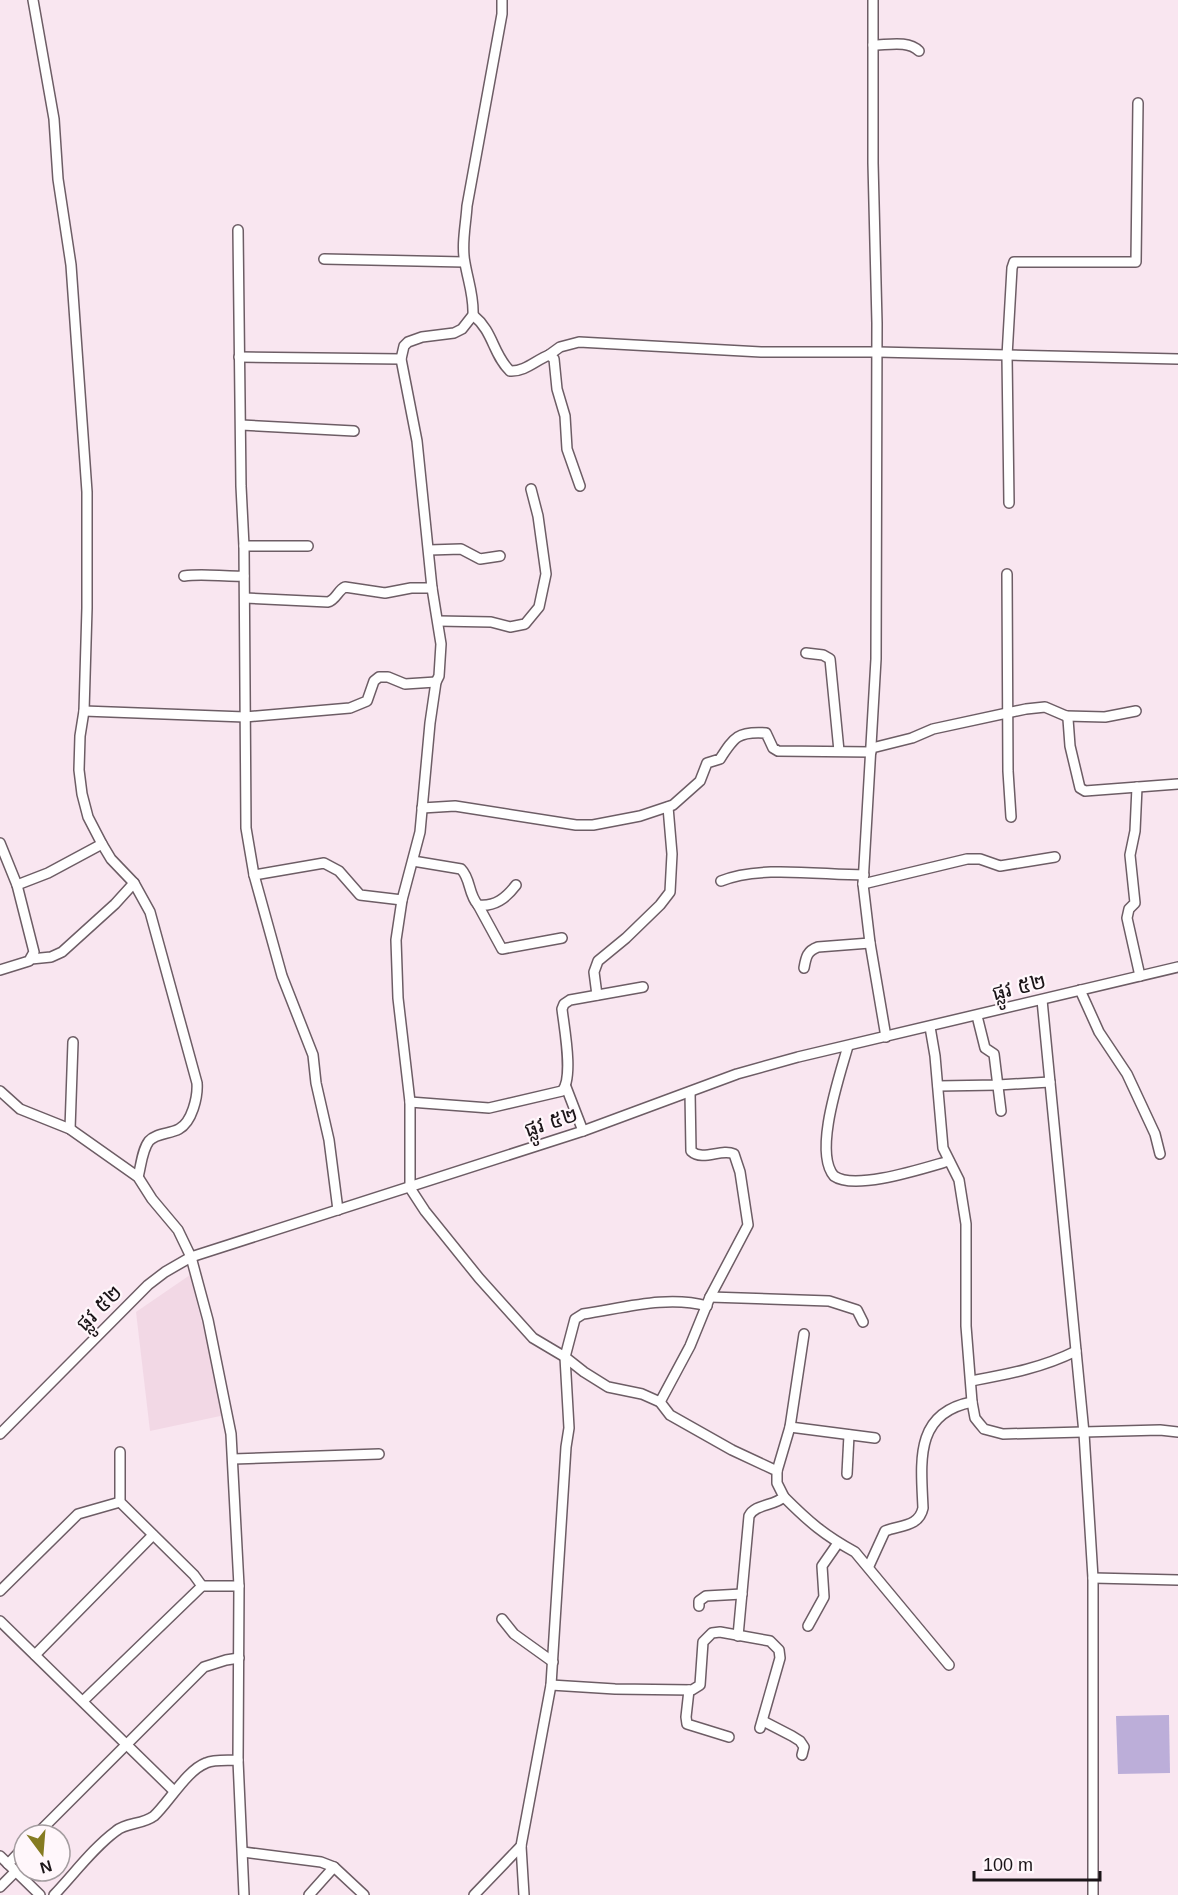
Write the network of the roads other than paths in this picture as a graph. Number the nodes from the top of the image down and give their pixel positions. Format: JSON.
{"nodes":[{"id":1,"x":33,"y":0,"type":"edge"},
{"id":2,"x":502,"y":0,"type":"edge"},
{"id":3,"x":873,"y":0,"type":"edge"},
{"id":4,"x":873,"y":45,"type":"junction"},
{"id":5,"x":919,"y":51,"type":"dead end"},
{"id":6,"x":1138,"y":104,"type":"dead end"},
{"id":7,"x":238,"y":230,"type":"dead end"},
{"id":8,"x":324,"y":259,"type":"dead end"},
{"id":9,"x":464,"y":262,"type":"junction"},
{"id":10,"x":473,"y":315,"type":"junction"},
{"id":11,"x":877,"y":352,"type":"junction"},
{"id":12,"x":549,"y":355,"type":"junction"},
{"id":13,"x":1006,"y":356,"type":"junction"},
{"id":14,"x":239,"y":357,"type":"junction"},
{"id":15,"x":401,"y":359,"type":"junction"},
{"id":16,"x":1178,"y":359,"type":"edge"},
{"id":17,"x":242,"y":425,"type":"junction"},
{"id":18,"x":354,"y":431,"type":"dead end"},
{"id":19,"x":580,"y":486,"type":"dead end"},
{"id":20,"x":531,"y":489,"type":"dead end"},
{"id":21,"x":1009,"y":503,"type":"dead end"},
{"id":22,"x":244,"y":546,"type":"junction"},
{"id":23,"x":308,"y":546,"type":"dead end"},
{"id":24,"x":429,"y":550,"type":"junction"},
{"id":25,"x":500,"y":556,"type":"dead end"},
{"id":26,"x":1007,"y":574,"type":"dead end"},
{"id":27,"x":184,"y":576,"type":"dead end"},
{"id":28,"x":244,"y":576,"type":"junction"},
{"id":29,"x":432,"y":588,"type":"junction"},
{"id":30,"x":245,"y":598,"type":"junction"},
{"id":31,"x":438,"y":621,"type":"junction"},
{"id":32,"x":806,"y":653,"type":"dead end"},
{"id":33,"x":436,"y":682,"type":"junction"},
{"id":34,"x":84,"y":711,"type":"junction"},
{"id":35,"x":1136,"y":711,"type":"dead end"},
{"id":36,"x":1008,"y":714,"type":"junction"},
{"id":37,"x":1066,"y":716,"type":"junction"},
{"id":38,"x":245,"y":717,"type":"junction"},
{"id":39,"x":871,"y":750,"type":"junction"},
{"id":40,"x":839,"y":751,"type":"junction"},
{"id":41,"x":1178,"y":784,"type":"edge"},
{"id":42,"x":1137,"y":787,"type":"junction"},
{"id":43,"x":668,"y":807,"type":"junction"},
{"id":44,"x":422,"y":808,"type":"junction"},
{"id":45,"x":1011,"y":817,"type":"dead end"},
{"id":46,"x":0,"y":843,"type":"edge"},
{"id":47,"x":102,"y":844,"type":"junction"},
{"id":48,"x":1055,"y":857,"type":"dead end"},
{"id":49,"x":413,"y":861,"type":"junction"},
{"id":50,"x":254,"y":875,"type":"junction"},
{"id":51,"x":863,"y":880,"type":"junction"},
{"id":52,"x":721,"y":881,"type":"dead end"},
{"id":53,"x":134,"y":883,"type":"junction"},
{"id":54,"x":16,"y":885,"type":"junction"},
{"id":55,"x":516,"y":885,"type":"dead end"},
{"id":56,"x":402,"y":900,"type":"junction"},
{"id":57,"x":477,"y":905,"type":"junction"},
{"id":58,"x":562,"y":938,"type":"dead end"},
{"id":59,"x":870,"y":944,"type":"junction"},
{"id":60,"x":32,"y":959,"type":"junction"},
{"id":61,"x":1178,"y":967,"type":"edge"},
{"id":62,"x":804,"y":968,"type":"dead end"},
{"id":63,"x":0,"y":970,"type":"edge"},
{"id":64,"x":1140,"y":976,"type":"junction"},
{"id":65,"x":643,"y":987,"type":"dead end"},
{"id":66,"x":1080,"y":990,"type":"junction"},
{"id":67,"x":597,"y":995,"type":"junction"},
{"id":68,"x":1042,"y":1000,"type":"junction"},
{"id":69,"x":977,"y":1016,"type":"junction"},
{"id":70,"x":930,"y":1027,"type":"junction"},
{"id":71,"x":886,"y":1037,"type":"junction"},
{"id":72,"x":73,"y":1042,"type":"dead end"},
{"id":73,"x":848,"y":1046,"type":"junction"},
{"id":74,"x":1050,"y":1082,"type":"junction"},
{"id":75,"x":999,"y":1085,"type":"junction"},
{"id":76,"x":938,"y":1086,"type":"junction"},
{"id":77,"x":566,"y":1087,"type":"junction"},
{"id":78,"x":0,"y":1091,"type":"edge"},
{"id":79,"x":690,"y":1092,"type":"junction"},
{"id":80,"x":411,"y":1102,"type":"junction"},
{"id":81,"x":1001,"y":1111,"type":"dead end"},
{"id":82,"x":70,"y":1129,"type":"junction"},
{"id":83,"x":583,"y":1131,"type":"junction"},
{"id":84,"x":1160,"y":1154,"type":"dead end"},
{"id":85,"x":949,"y":1161,"type":"junction"},
{"id":86,"x":138,"y":1177,"type":"junction"},
{"id":87,"x":410,"y":1188,"type":"junction"},
{"id":88,"x":338,"y":1209,"type":"junction"},
{"id":89,"x":191,"y":1257,"type":"junction"},
{"id":90,"x":709,"y":1301,"type":"junction"},
{"id":91,"x":863,"y":1322,"type":"dead end"},
{"id":92,"x":804,"y":1334,"type":"dead end"},
{"id":93,"x":1076,"y":1351,"type":"junction"},
{"id":94,"x":565,"y":1357,"type":"junction"},
{"id":95,"x":971,"y":1381,"type":"junction"},
{"id":96,"x":660,"y":1402,"type":"junction"},
{"id":97,"x":972,"y":1402,"type":"junction"},
{"id":98,"x":790,"y":1427,"type":"junction"},
{"id":99,"x":1178,"y":1432,"type":"edge"},
{"id":100,"x":1084,"y":1433,"type":"junction"},
{"id":101,"x":0,"y":1434,"type":"edge"},
{"id":102,"x":849,"y":1435,"type":"junction"},
{"id":103,"x":875,"y":1438,"type":"dead end"},
{"id":104,"x":120,"y":1452,"type":"dead end"},
{"id":105,"x":379,"y":1454,"type":"dead end"},
{"id":106,"x":233,"y":1459,"type":"junction"},
{"id":107,"x":777,"y":1471,"type":"junction"},
{"id":108,"x":847,"y":1474,"type":"dead end"},
{"id":109,"x":784,"y":1497,"type":"junction"},
{"id":110,"x":120,"y":1502,"type":"junction"},
{"id":111,"x":153,"y":1535,"type":"junction"},
{"id":112,"x":837,"y":1543,"type":"junction"},
{"id":113,"x":869,"y":1566,"type":"junction"},
{"id":114,"x":1093,"y":1578,"type":"junction"},
{"id":115,"x":1178,"y":1580,"type":"edge"},
{"id":116,"x":202,"y":1586,"type":"junction"},
{"id":117,"x":239,"y":1586,"type":"junction"},
{"id":118,"x":0,"y":1591,"type":"edge"},
{"id":119,"x":742,"y":1594,"type":"junction"},
{"id":120,"x":699,"y":1606,"type":"dead end"},
{"id":121,"x":502,"y":1619,"type":"dead end"},
{"id":122,"x":0,"y":1621,"type":"edge"},
{"id":123,"x":808,"y":1626,"type":"dead end"},
{"id":124,"x":738,"y":1636,"type":"junction"},
{"id":125,"x":35,"y":1655,"type":"junction"},
{"id":126,"x":239,"y":1658,"type":"junction"},
{"id":127,"x":553,"y":1662,"type":"junction"},
{"id":128,"x":949,"y":1665,"type":"dead end"},
{"id":129,"x":551,"y":1685,"type":"junction"},
{"id":130,"x":688,"y":1690,"type":"junction"},
{"id":131,"x":82,"y":1701,"type":"junction"},
{"id":132,"x":729,"y":1737,"type":"dead end"},
{"id":133,"x":127,"y":1744,"type":"junction"},
{"id":134,"x":802,"y":1755,"type":"dead end"},
{"id":135,"x":238,"y":1760,"type":"junction"},
{"id":136,"x":174,"y":1791,"type":"junction"},
{"id":137,"x":48,"y":1823,"type":"edge"},
{"id":138,"x":521,"y":1846,"type":"junction"},
{"id":139,"x":243,"y":1851,"type":"junction"},
{"id":140,"x":0,"y":1856,"type":"edge"},
{"id":141,"x":12,"y":1860,"type":"edge"},
{"id":142,"x":8,"y":1864,"type":"junction"},
{"id":143,"x":334,"y":1867,"type":"junction"},
{"id":144,"x":12,"y":1868,"type":"edge"},
{"id":145,"x":12,"y":1875,"type":"edge"},
{"id":146,"x":28,"y":1883,"type":"edge"},
{"id":147,"x":0,"y":1887,"type":"edge"},
{"id":148,"x":40,"y":1895,"type":"edge"},
{"id":149,"x":54,"y":1895,"type":"edge"},
{"id":150,"x":244,"y":1895,"type":"edge"},
{"id":151,"x":309,"y":1895,"type":"edge"},
{"id":152,"x":364,"y":1895,"type":"edge"},
{"id":153,"x":474,"y":1895,"type":"edge"},
{"id":154,"x":524,"y":1895,"type":"edge"},
{"id":155,"x":1093,"y":1895,"type":"edge"}],
"edges":[{"from":1,"to":34,"type":"street"},
{"from":2,"to":9,"type":"street"},
{"from":3,"to":4,"type":"street"},
{"from":4,"to":5,"type":"street"},
{"from":4,"to":11,"type":"street"},
{"from":6,"to":13,"type":"street"},
{"from":7,"to":14,"type":"street"},
{"from":8,"to":9,"type":"street"},
{"from":9,"to":10,"type":"street"},
{"from":10,"to":12,"type":"street"},
{"from":10,"to":15,"type":"street"},
{"from":11,"to":12,"type":"street"},
{"from":11,"to":13,"type":"street"},
{"from":11,"to":39,"type":"street"},
{"from":12,"to":19,"type":"street"},
{"from":13,"to":16,"type":"street"},
{"from":13,"to":21,"type":"street"},
{"from":14,"to":15,"type":"street"},
{"from":14,"to":17,"type":"street"},
{"from":15,"to":24,"type":"street"},
{"from":17,"to":18,"type":"street"},
{"from":17,"to":22,"type":"street"},
{"from":20,"to":31,"type":"street"},
{"from":22,"to":23,"type":"street"},
{"from":22,"to":28,"type":"street"},
{"from":24,"to":25,"type":"street"},
{"from":24,"to":29,"type":"street"},
{"from":26,"to":36,"type":"street"},
{"from":27,"to":28,"type":"street"},
{"from":28,"to":30,"type":"street"},
{"from":29,"to":30,"type":"street"},
{"from":29,"to":31,"type":"street"},
{"from":30,"to":38,"type":"street"},
{"from":31,"to":33,"type":"street"},
{"from":32,"to":40,"type":"street"},
{"from":33,"to":38,"type":"street"},
{"from":33,"to":44,"type":"street"},
{"from":34,"to":38,"type":"street"},
{"from":34,"to":47,"type":"street"},
{"from":35,"to":37,"type":"street"},
{"from":36,"to":37,"type":"street"},
{"from":36,"to":39,"type":"street"},
{"from":36,"to":45,"type":"street"},
{"from":37,"to":42,"type":"street"},
{"from":38,"to":50,"type":"street"},
{"from":39,"to":40,"type":"street"},
{"from":39,"to":51,"type":"street"},
{"from":40,"to":43,"type":"street"},
{"from":41,"to":42,"type":"street"},
{"from":42,"to":64,"type":"street"},
{"from":43,"to":44,"type":"street"},
{"from":43,"to":67,"type":"street"},
{"from":44,"to":49,"type":"street"},
{"from":46,"to":54,"type":"street"},
{"from":47,"to":53,"type":"street"},
{"from":47,"to":54,"type":"street"},
{"from":48,"to":51,"type":"street"},
{"from":49,"to":56,"type":"street"},
{"from":49,"to":57,"type":"street"},
{"from":50,"to":56,"type":"street"},
{"from":50,"to":88,"type":"street"},
{"from":51,"to":52,"type":"street"},
{"from":51,"to":59,"type":"street"},
{"from":53,"to":60,"type":"street"},
{"from":53,"to":86,"type":"street"},
{"from":54,"to":60,"type":"street"},
{"from":55,"to":57,"type":"street"},
{"from":56,"to":80,"type":"street"},
{"from":57,"to":58,"type":"street"},
{"from":59,"to":62,"type":"street"},
{"from":59,"to":71,"type":"street"},
{"from":60,"to":63,"type":"street"},
{"from":61,"to":64,"type":"street","name":"ផ្លូវ ៥២"},
{"from":64,"to":66,"type":"street","name":"ផ្លូវ ៥២"},
{"from":65,"to":67,"type":"street"},
{"from":66,"to":68,"type":"street","name":"ផ្លូវ ៥២"},
{"from":66,"to":84,"type":"street"},
{"from":67,"to":77,"type":"street"},
{"from":68,"to":69,"type":"street","name":"ផ្លូវ ៥២"},
{"from":68,"to":74,"type":"street"},
{"from":69,"to":70,"type":"street","name":"ផ្លូវ ៥២"},
{"from":69,"to":75,"type":"street"},
{"from":70,"to":71,"type":"street","name":"ផ្លូវ ៥២"},
{"from":70,"to":76,"type":"street"},
{"from":71,"to":73,"type":"street","name":"ផ្លូវ ៥២"},
{"from":72,"to":82,"type":"street"},
{"from":73,"to":79,"type":"street","name":"ផ្លូវ ៥២"},
{"from":73,"to":85,"type":"street"},
{"from":74,"to":75,"type":"street"},
{"from":74,"to":93,"type":"street"},
{"from":75,"to":76,"type":"street"},
{"from":75,"to":81,"type":"street"},
{"from":76,"to":85,"type":"street"},
{"from":77,"to":80,"type":"street"},
{"from":77,"to":83,"type":"street"},
{"from":78,"to":82,"type":"street"},
{"from":79,"to":83,"type":"street","name":"ផ្លូវ ៥២"},
{"from":79,"to":90,"type":"street"},
{"from":80,"to":87,"type":"street"},
{"from":82,"to":86,"type":"street"},
{"from":83,"to":87,"type":"street","name":"ផ្លូវ ៥២"},
{"from":85,"to":95,"type":"street"},
{"from":86,"to":89,"type":"street"},
{"from":87,"to":88,"type":"street","name":"ផ្លូវ ៥២"},
{"from":87,"to":94,"type":"street"},
{"from":88,"to":89,"type":"street","name":"ផ្លូវ ៥២"},
{"from":89,"to":101,"type":"street","name":"ផ្លូវ ៥២"},
{"from":89,"to":106,"type":"street"},
{"from":90,"to":91,"type":"street"},
{"from":90,"to":94,"type":"street"},
{"from":90,"to":96,"type":"street"},
{"from":92,"to":98,"type":"street"},
{"from":93,"to":95,"type":"street"},
{"from":93,"to":100,"type":"street"},
{"from":94,"to":96,"type":"street"},
{"from":94,"to":127,"type":"street"},
{"from":95,"to":97,"type":"street"},
{"from":96,"to":107,"type":"street"},
{"from":97,"to":100,"type":"street"},
{"from":97,"to":113,"type":"street"},
{"from":98,"to":102,"type":"street"},
{"from":98,"to":107,"type":"street"},
{"from":99,"to":100,"type":"street"},
{"from":100,"to":114,"type":"street"},
{"from":102,"to":103,"type":"street"},
{"from":102,"to":108,"type":"street"},
{"from":104,"to":110,"type":"street"},
{"from":105,"to":106,"type":"street"},
{"from":106,"to":117,"type":"street"},
{"from":107,"to":109,"type":"street"},
{"from":109,"to":112,"type":"street"},
{"from":109,"to":119,"type":"street"},
{"from":110,"to":111,"type":"street"},
{"from":110,"to":118,"type":"street"},
{"from":111,"to":116,"type":"street"},
{"from":111,"to":125,"type":"street"},
{"from":112,"to":113,"type":"street"},
{"from":112,"to":123,"type":"street"},
{"from":113,"to":128,"type":"street"},
{"from":114,"to":115,"type":"street"},
{"from":114,"to":155,"type":"street"},
{"from":116,"to":117,"type":"street"},
{"from":116,"to":131,"type":"street"},
{"from":117,"to":126,"type":"street"},
{"from":119,"to":120,"type":"street"},
{"from":119,"to":124,"type":"street"},
{"from":121,"to":127,"type":"street"},
{"from":122,"to":125,"type":"street"},
{"from":124,"to":130,"type":"street"},
{"from":124,"to":134,"type":"street"},
{"from":125,"to":131,"type":"street"},
{"from":126,"to":133,"type":"street"},
{"from":126,"to":135,"type":"street"},
{"from":127,"to":129,"type":"street"},
{"from":129,"to":130,"type":"street"},
{"from":129,"to":138,"type":"street"},
{"from":130,"to":132,"type":"street"},
{"from":131,"to":133,"type":"street"},
{"from":133,"to":136,"type":"street"},
{"from":133,"to":137,"type":"street"},
{"from":135,"to":136,"type":"street"},
{"from":135,"to":139,"type":"street"},
{"from":136,"to":149,"type":"street"},
{"from":138,"to":153,"type":"street"},
{"from":138,"to":154,"type":"street"},
{"from":139,"to":143,"type":"street"},
{"from":139,"to":150,"type":"street"},
{"from":140,"to":142,"type":"street"},
{"from":141,"to":142,"type":"street"},
{"from":142,"to":144,"type":"street"},
{"from":143,"to":151,"type":"street"},
{"from":143,"to":152,"type":"street"},
{"from":145,"to":147,"type":"street"},
{"from":146,"to":148,"type":"street"}]}
